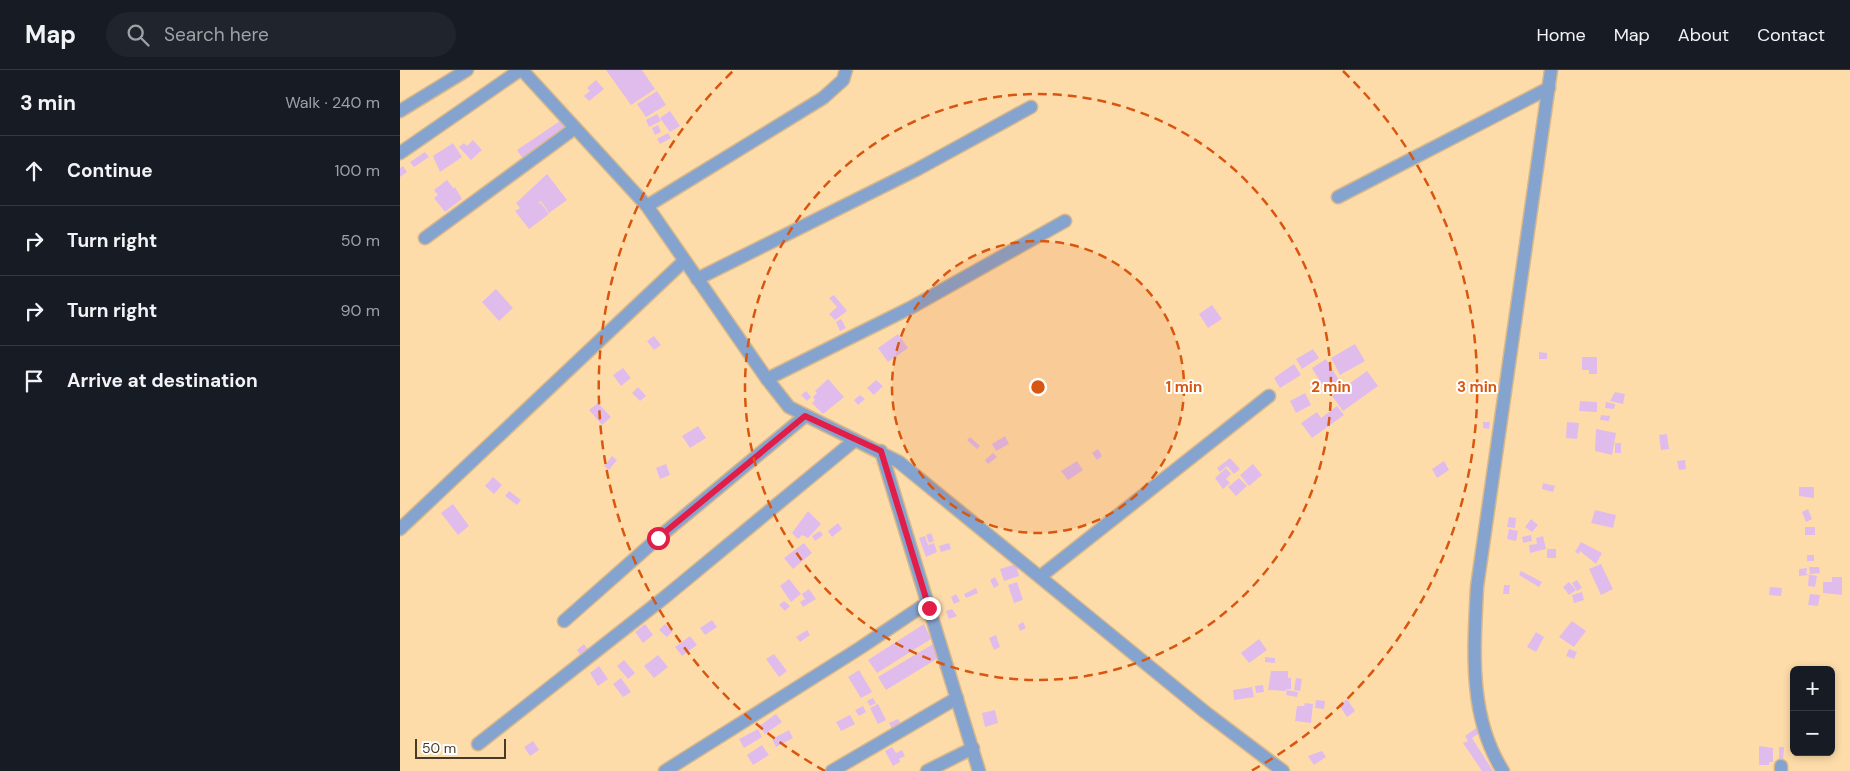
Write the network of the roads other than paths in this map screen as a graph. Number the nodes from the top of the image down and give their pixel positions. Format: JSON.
{"nodes":[{"id":1,"x":468,"y":70,"type":"edge"},
{"id":2,"x":521,"y":70,"type":"edge"},
{"id":3,"x":846,"y":70,"type":"edge"},
{"id":4,"x":1551,"y":70,"type":"edge"},
{"id":5,"x":1549,"y":88,"type":"junction"},
{"id":6,"x":1031,"y":107,"type":"dead end"},
{"id":7,"x":400,"y":111,"type":"edge"},
{"id":8,"x":575,"y":128,"type":"junction"},
{"id":9,"x":400,"y":153,"type":"edge"},
{"id":10,"x":1338,"y":197,"type":"dead end"},
{"id":11,"x":647,"y":206,"type":"junction"},
{"id":12,"x":1066,"y":221,"type":"dead end"},
{"id":13,"x":425,"y":238,"type":"dead end"},
{"id":14,"x":684,"y":261,"type":"junction"},
{"id":15,"x":697,"y":279,"type":"junction"},
{"id":16,"x":767,"y":378,"type":"junction"},
{"id":17,"x":1269,"y":396,"type":"dead end"},
{"id":18,"x":805,"y":416,"type":"junction"},
{"id":19,"x":855,"y":440,"type":"junction"},
{"id":20,"x":881,"y":451,"type":"junction"},
{"id":21,"x":400,"y":529,"type":"edge"},
{"id":22,"x":1041,"y":576,"type":"junction"},
{"id":23,"x":927,"y":602,"type":"junction"},
{"id":24,"x":564,"y":621,"type":"dead end"},
{"id":25,"x":957,"y":698,"type":"junction"},
{"id":26,"x":478,"y":744,"type":"dead end"},
{"id":27,"x":972,"y":748,"type":"junction"},
{"id":28,"x":665,"y":771,"type":"edge"},
{"id":29,"x":832,"y":771,"type":"edge"},
{"id":30,"x":928,"y":771,"type":"edge"},
{"id":31,"x":979,"y":771,"type":"edge"},
{"id":32,"x":1283,"y":771,"type":"edge"},
{"id":33,"x":1503,"y":771,"type":"edge"}],
"edges":[{"from":1,"to":7,"type":"street"},
{"from":2,"to":8,"type":"street"},
{"from":2,"to":9,"type":"street"},
{"from":3,"to":11,"type":"street"},
{"from":4,"to":5,"type":"street"},
{"from":5,"to":10,"type":"street"},
{"from":5,"to":33,"type":"street"},
{"from":6,"to":15,"type":"street"},
{"from":8,"to":11,"type":"street"},
{"from":8,"to":13,"type":"street"},
{"from":11,"to":14,"type":"street"},
{"from":12,"to":16,"type":"street"},
{"from":14,"to":15,"type":"street"},
{"from":14,"to":21,"type":"street"},
{"from":15,"to":16,"type":"street"},
{"from":16,"to":18,"type":"street"},
{"from":17,"to":22,"type":"street"},
{"from":18,"to":19,"type":"street"},
{"from":18,"to":24,"type":"street"},
{"from":19,"to":20,"type":"street"},
{"from":19,"to":26,"type":"street"},
{"from":20,"to":22,"type":"street"},
{"from":20,"to":23,"type":"street"},
{"from":22,"to":32,"type":"street"},
{"from":23,"to":25,"type":"street"},
{"from":23,"to":28,"type":"street"},
{"from":25,"to":27,"type":"street"},
{"from":25,"to":29,"type":"street"},
{"from":27,"to":30,"type":"street"},
{"from":27,"to":31,"type":"street"}]}
